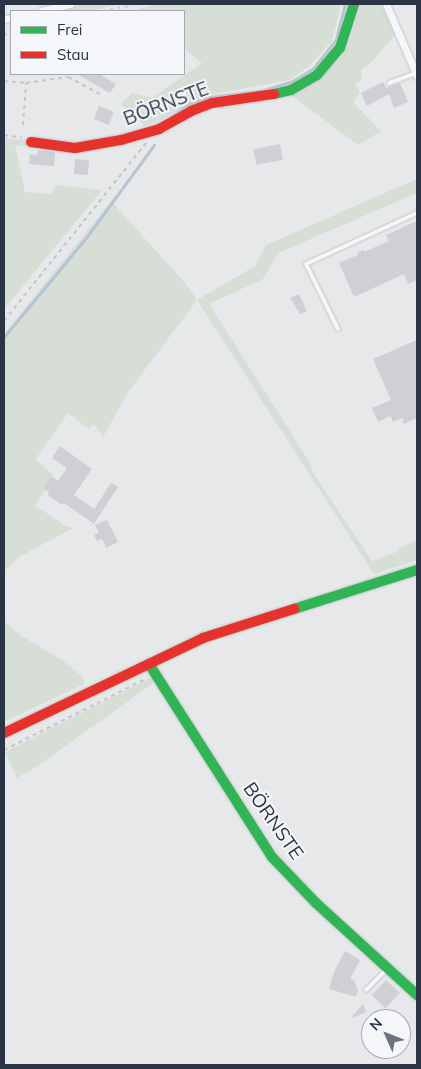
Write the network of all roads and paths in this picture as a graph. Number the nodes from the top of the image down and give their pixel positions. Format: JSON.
{"nodes":[{"id":1,"x":70,"y":4,"type":"edge"},
{"id":2,"x":354,"y":4,"type":"edge"},
{"id":3,"x":386,"y":4,"type":"edge"},
{"id":4,"x":45,"y":10,"type":"edge"},
{"id":5,"x":417,"y":74,"type":"edge"},
{"id":6,"x":4,"y":81,"type":"edge"},
{"id":7,"x":26,"y":83,"type":"junction"},
{"id":8,"x":389,"y":83,"type":"dead end"},
{"id":9,"x":100,"y":94,"type":"dead end"},
{"id":10,"x":24,"y":125,"type":"dead end"},
{"id":11,"x":158,"y":129,"type":"junction"},
{"id":12,"x":4,"y":135,"type":"edge"},
{"id":13,"x":31,"y":142,"type":"joint"},
{"id":14,"x":417,"y":213,"type":"edge"},
{"id":15,"x":4,"y":321,"type":"edge"},
{"id":16,"x":338,"y":329,"type":"dead end"},
{"id":17,"x":417,"y":570,"type":"edge"},
{"id":18,"x":153,"y":668,"type":"junction"},
{"id":19,"x":4,"y":733,"type":"edge"},
{"id":20,"x":4,"y":750,"type":"edge"},
{"id":21,"x":388,"y":968,"type":"junction"},
{"id":22,"x":366,"y":990,"type":"dead end"},
{"id":23,"x":417,"y":995,"type":"edge"}],
"edges":[{"from":1,"to":4,"type":"street"},
{"from":2,"to":11,"type":"street","name":"BÖRNSTE"},
{"from":3,"to":5,"type":"street"},
{"from":5,"to":8,"type":"lane"},
{"from":6,"to":7,"type":"path"},
{"from":7,"to":9,"type":"path"},
{"from":7,"to":10,"type":"path"},
{"from":11,"to":13,"type":"street","name":"BÖRNSTE"},
{"from":11,"to":15,"type":"path"},
{"from":12,"to":13,"type":"path"},
{"from":14,"to":16,"type":"lane"},
{"from":17,"to":18,"type":"street"},
{"from":18,"to":19,"type":"street"},
{"from":18,"to":20,"type":"path"},
{"from":18,"to":21,"type":"street","name":"BÖRNSTE"},
{"from":21,"to":22,"type":"lane"},
{"from":21,"to":23,"type":"street","name":"BÖRNSTE"}]}
